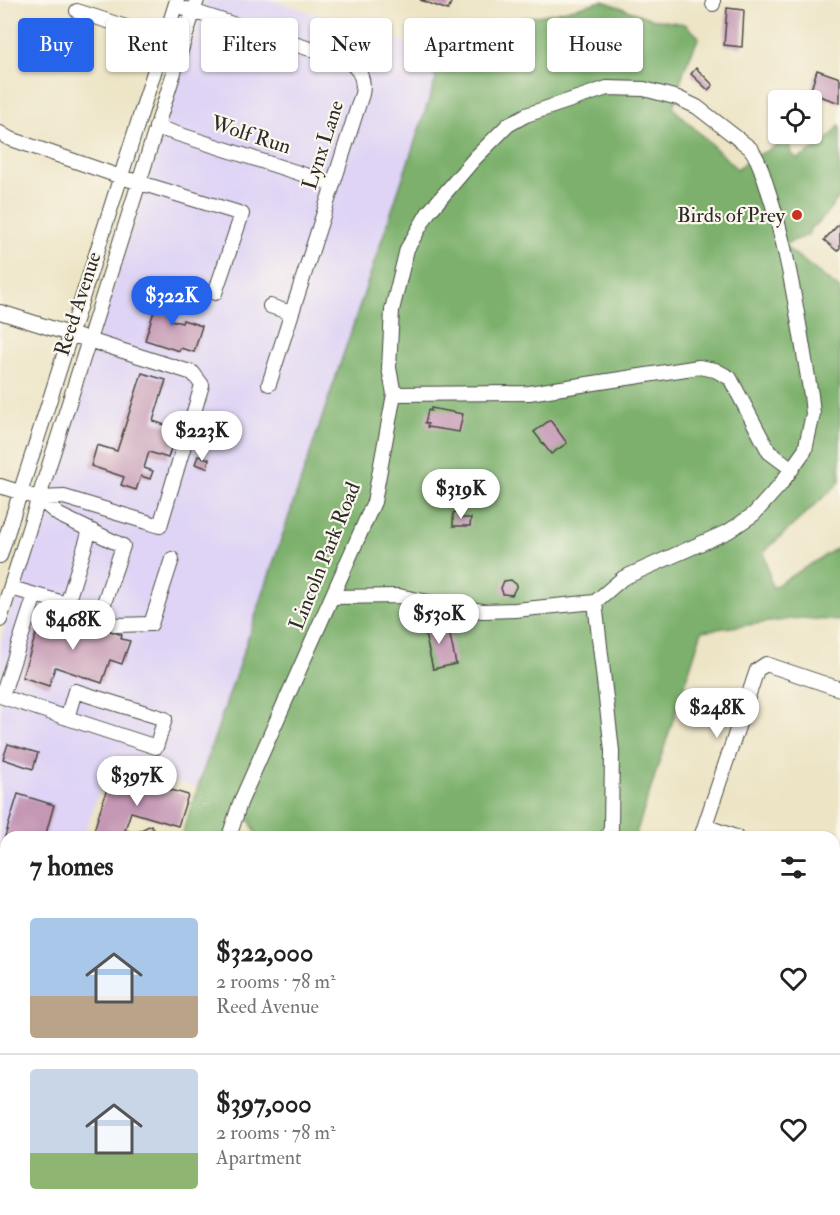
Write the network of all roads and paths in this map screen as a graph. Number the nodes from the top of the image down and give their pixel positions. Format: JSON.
{"nodes":[{"id":1,"x":177,"y":3,"type":"edge"},
{"id":2,"x":195,"y":6,"type":"edge"},
{"id":3,"x":77,"y":11,"type":"dead end"},
{"id":4,"x":172,"y":18,"type":"edge"},
{"id":5,"x":106,"y":21,"type":"edge"},
{"id":6,"x":189,"y":24,"type":"edge"},
{"id":7,"x":155,"y":72,"type":"edge"},
{"id":8,"x":173,"y":72,"type":"edge"},
{"id":9,"x":156,"y":127,"type":"junction"},
{"id":10,"x":0,"y":133,"type":"edge"},
{"id":11,"x":121,"y":177,"type":"junction"},
{"id":12,"x":139,"y":183,"type":"junction"},
{"id":13,"x":333,"y":184,"type":"junction"},
{"id":14,"x":215,"y":294,"type":"dead end"},
{"id":15,"x":270,"y":306,"type":"dead end"},
{"id":16,"x":0,"y":312,"type":"edge"},
{"id":17,"x":291,"y":313,"type":"junction"},
{"id":18,"x":70,"y":335,"type":"junction"},
{"id":19,"x":88,"y":341,"type":"junction"},
{"id":20,"x":269,"y":384,"type":"dead end"},
{"id":21,"x":394,"y":394,"type":"junction"},
{"id":22,"x":792,"y":469,"type":"junction"},
{"id":23,"x":0,"y":486,"type":"edge"},
{"id":24,"x":21,"y":492,"type":"junction"},
{"id":25,"x":38,"y":498,"type":"junction"},
{"id":26,"x":90,"y":530,"type":"junction"},
{"id":27,"x":0,"y":556,"type":"edge"},
{"id":28,"x":172,"y":560,"type":"dead end"},
{"id":29,"x":11,"y":588,"type":"junction"},
{"id":30,"x":35,"y":595,"type":"junction"},
{"id":31,"x":333,"y":597,"type":"junction"},
{"id":32,"x":595,"y":602,"type":"junction"},
{"id":33,"x":0,"y":620,"type":"edge"},
{"id":34,"x":840,"y":689,"type":"edge"},
{"id":35,"x":1,"y":696,"type":"edge"},
{"id":36,"x":67,"y":718,"type":"junction"},
{"id":37,"x":231,"y":831,"type":"edge"},
{"id":38,"x":609,"y":831,"type":"edge"},
{"id":39,"x":703,"y":831,"type":"edge"}],
"edges":[{"from":1,"to":2,"type":"street","name":"Lynx Lane"},
{"from":1,"to":4,"type":"street","name":"Reed Avenue"},
{"from":2,"to":6,"type":"street","name":"Reed Avenue"},
{"from":2,"to":13,"type":"street","name":"Lynx Lane"},
{"from":3,"to":5,"type":"street"},
{"from":7,"to":11,"type":"street","name":"Reed Avenue"},
{"from":8,"to":9,"type":"street","name":"Reed Avenue"},
{"from":9,"to":12,"type":"street","name":"Reed Avenue"},
{"from":9,"to":13,"type":"street","name":"Wolf Run"},
{"from":10,"to":11,"type":"street"},
{"from":11,"to":12,"type":"street"},
{"from":11,"to":18,"type":"street","name":"Reed Avenue"},
{"from":12,"to":14,"type":"street"},
{"from":12,"to":19,"type":"street","name":"Reed Avenue"},
{"from":13,"to":17,"type":"street","name":"Lynx Lane"},
{"from":15,"to":17,"type":"street"},
{"from":16,"to":18,"type":"street"},
{"from":17,"to":20,"type":"street","name":"Lynx Lane"},
{"from":18,"to":19,"type":"street"},
{"from":18,"to":24,"type":"street","name":"Reed Avenue"},
{"from":19,"to":25,"type":"street","name":"Reed Avenue"},
{"from":19,"to":25,"type":"street"},
{"from":21,"to":22,"type":"street"},
{"from":21,"to":22,"type":"street","name":"Lincoln Park Road"},
{"from":21,"to":31,"type":"street","name":"Lincoln Park Road"},
{"from":22,"to":32,"type":"street","name":"Lincoln Park Road"},
{"from":23,"to":24,"type":"street"},
{"from":24,"to":25,"type":"street"},
{"from":24,"to":27,"type":"street","name":"Reed Avenue"},
{"from":25,"to":26,"type":"street"},
{"from":25,"to":29,"type":"street","name":"Reed Avenue"},
{"from":26,"to":28,"type":"street"},
{"from":26,"to":30,"type":"street"},
{"from":29,"to":30,"type":"street"},
{"from":29,"to":33,"type":"street","name":"Reed Avenue"},
{"from":30,"to":35,"type":"street"},
{"from":31,"to":32,"type":"street"},
{"from":31,"to":37,"type":"street","name":"Lincoln Park Road"},
{"from":32,"to":38,"type":"street"},
{"from":34,"to":39,"type":"street"},
{"from":35,"to":36,"type":"street"},
{"from":36,"to":36,"type":"street"}]}
